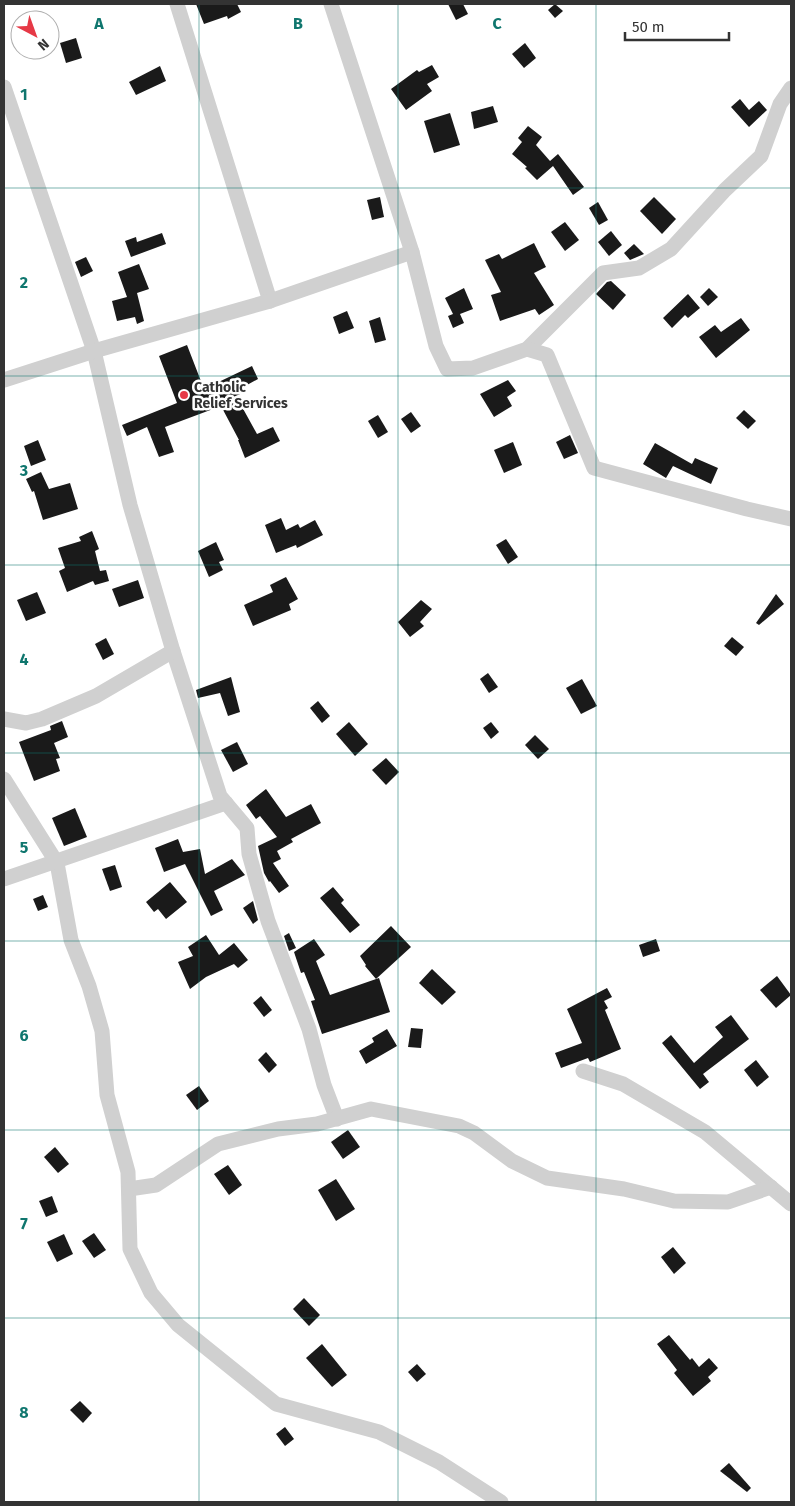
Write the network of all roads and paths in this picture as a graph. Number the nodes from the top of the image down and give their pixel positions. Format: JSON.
{"nodes":[{"id":1,"x":177,"y":4,"type":"edge"},
{"id":2,"x":332,"y":4,"type":"edge"},
{"id":3,"x":4,"y":87,"type":"edge"},
{"id":4,"x":791,"y":88,"type":"edge"},
{"id":5,"x":412,"y":252,"type":"junction"},
{"id":6,"x":270,"y":301,"type":"junction"},
{"id":7,"x":528,"y":349,"type":"junction"},
{"id":8,"x":94,"y":351,"type":"junction"},
{"id":9,"x":4,"y":380,"type":"edge"},
{"id":10,"x":791,"y":518,"type":"edge"},
{"id":11,"x":173,"y":651,"type":"junction"},
{"id":12,"x":4,"y":719,"type":"edge"},
{"id":13,"x":4,"y":779,"type":"edge"},
{"id":14,"x":226,"y":804,"type":"junction"},
{"id":15,"x":57,"y":863,"type":"junction"},
{"id":16,"x":4,"y":880,"type":"edge"},
{"id":17,"x":584,"y":1071,"type":"dead end"},
{"id":18,"x":337,"y":1120,"type":"junction"},
{"id":19,"x":771,"y":1187,"type":"junction"},
{"id":20,"x":129,"y":1189,"type":"junction"},
{"id":21,"x":791,"y":1204,"type":"edge"},
{"id":22,"x":501,"y":1502,"type":"edge"}],
"edges":[{"from":1,"to":6,"type":"street"},
{"from":2,"to":5,"type":"street"},
{"from":3,"to":8,"type":"street"},
{"from":4,"to":7,"type":"street"},
{"from":5,"to":6,"type":"street"},
{"from":5,"to":7,"type":"street"},
{"from":6,"to":8,"type":"street"},
{"from":7,"to":10,"type":"street"},
{"from":8,"to":9,"type":"street"},
{"from":8,"to":11,"type":"street"},
{"from":11,"to":12,"type":"street"},
{"from":11,"to":14,"type":"street"},
{"from":13,"to":15,"type":"street"},
{"from":14,"to":15,"type":"street"},
{"from":14,"to":18,"type":"street"},
{"from":15,"to":16,"type":"street"},
{"from":15,"to":20,"type":"street"},
{"from":17,"to":19,"type":"street"},
{"from":18,"to":19,"type":"street"},
{"from":18,"to":20,"type":"street"},
{"from":19,"to":21,"type":"street"},
{"from":20,"to":22,"type":"street"}]}
